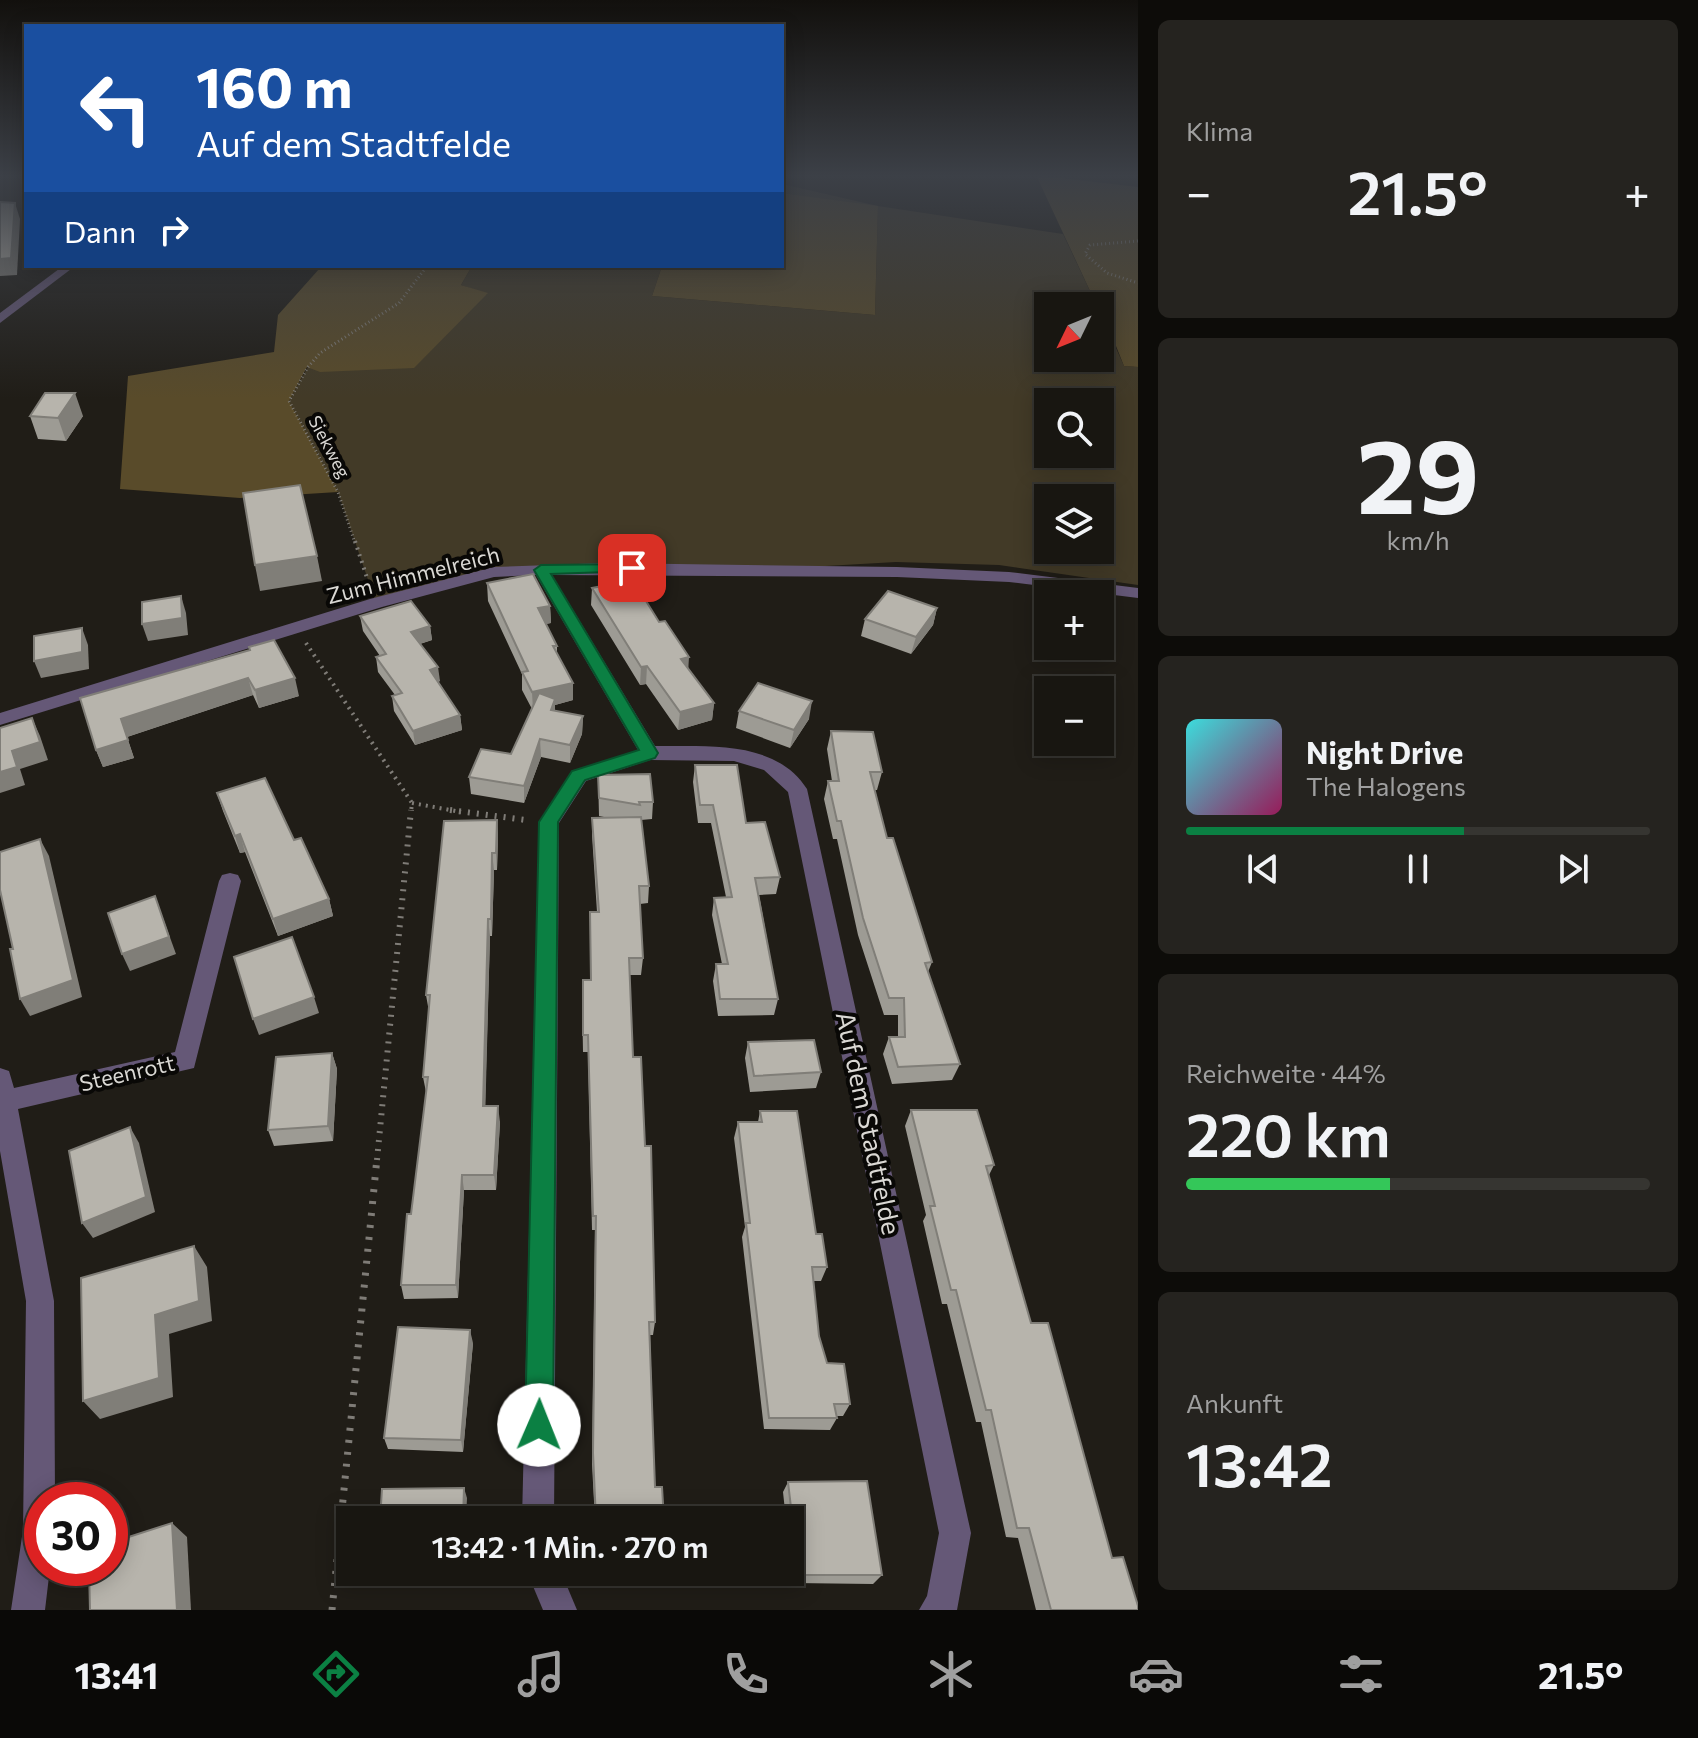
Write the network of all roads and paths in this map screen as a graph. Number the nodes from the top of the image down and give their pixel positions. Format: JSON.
{"nodes":[{"id":1,"x":1088,"y":249,"type":"edge"},
{"id":2,"x":67,"y":268,"type":"edge"},
{"id":3,"x":425,"y":268,"type":"edge"},
{"id":4,"x":1138,"y":283,"type":"edge"},
{"id":5,"x":0,"y":319,"type":"edge"},
{"id":6,"x":541,"y":570,"type":"junction"},
{"id":7,"x":1138,"y":593,"type":"edge"},
{"id":8,"x":376,"y":603,"type":"junction"},
{"id":9,"x":297,"y":629,"type":"junction"},
{"id":10,"x":0,"y":719,"type":"edge"},
{"id":11,"x":649,"y":753,"type":"junction"},
{"id":12,"x":412,"y":803,"type":"junction"},
{"id":13,"x":549,"y":822,"type":"junction"},
{"id":14,"x":230,"y":881,"type":"dead end"},
{"id":15,"x":2,"y":1090,"type":"edge"},
{"id":16,"x":538,"y":1506,"type":"edge"},
{"id":17,"x":550,"y":1586,"type":"edge"},
{"id":18,"x":28,"y":1610,"type":"edge"},
{"id":19,"x":332,"y":1610,"type":"edge"},
{"id":20,"x":560,"y":1610,"type":"edge"},
{"id":21,"x":936,"y":1610,"type":"edge"}],
"edges":[{"from":1,"to":4,"type":"path"},
{"from":2,"to":5,"type":"street"},
{"from":3,"to":8,"type":"path","name":"Siekweg"},
{"from":6,"to":7,"type":"street","name":"Zum Himmelreich"},
{"from":6,"to":8,"type":"street","name":"Zum Himmelreich"},
{"from":6,"to":11,"type":"street"},
{"from":8,"to":9,"type":"street","name":"Zum Himmelreich"},
{"from":9,"to":10,"type":"street","name":"Zum Himmelreich"},
{"from":9,"to":12,"type":"path"},
{"from":11,"to":13,"type":"street","name":"Auf dem Stadtfelde"},
{"from":11,"to":21,"type":"street","name":"Auf dem Stadtfelde"},
{"from":12,"to":13,"type":"path"},
{"from":12,"to":19,"type":"path"},
{"from":13,"to":16,"type":"street"},
{"from":14,"to":15,"type":"street","name":"Steenrott"},
{"from":15,"to":18,"type":"street"},
{"from":17,"to":20,"type":"street"}]}
